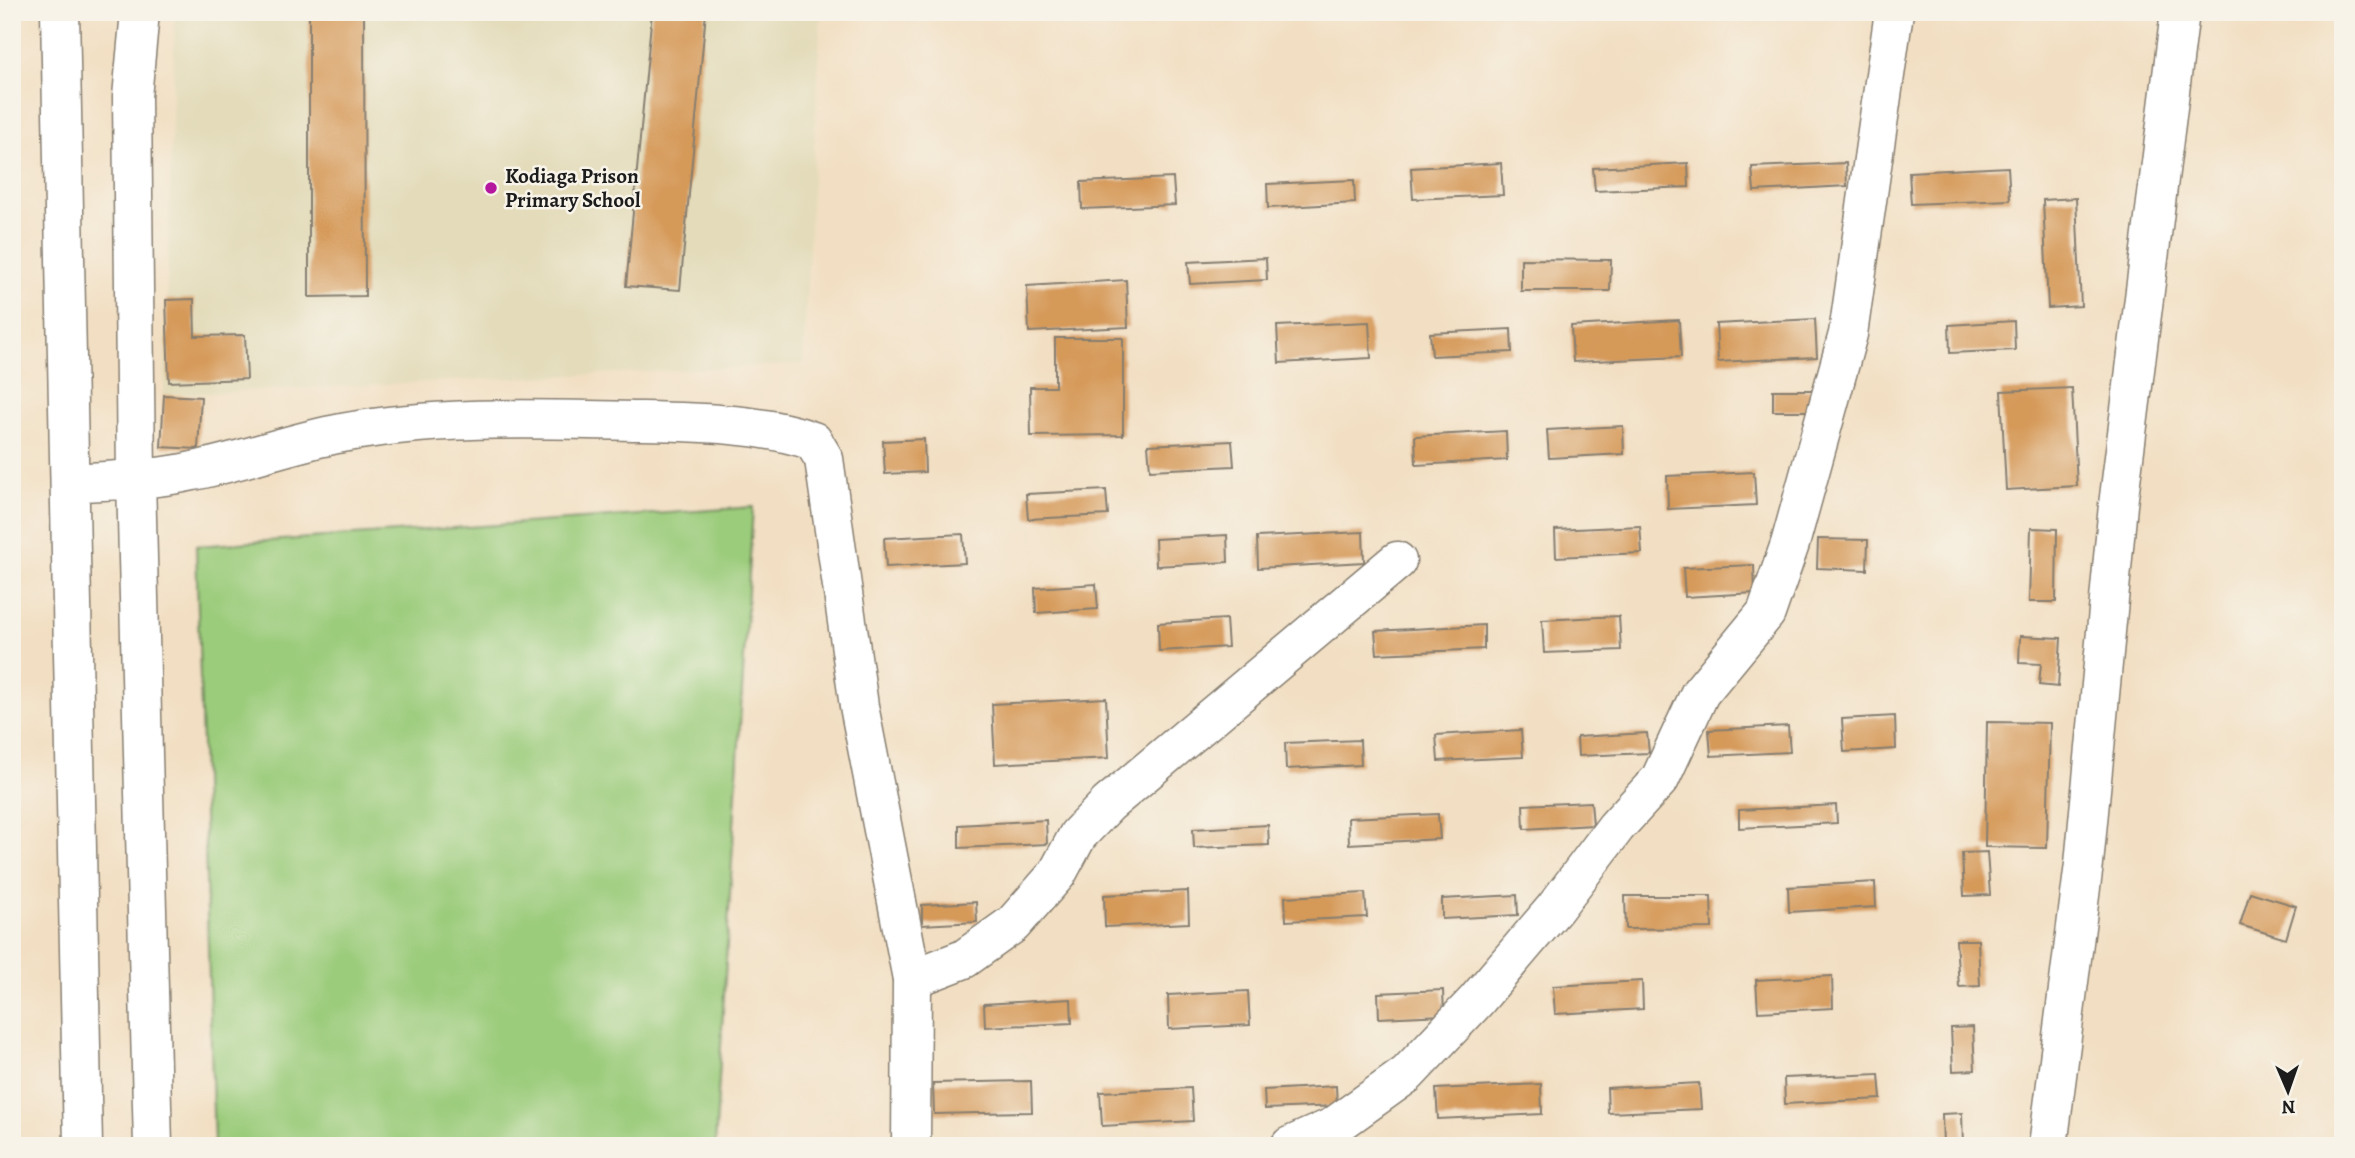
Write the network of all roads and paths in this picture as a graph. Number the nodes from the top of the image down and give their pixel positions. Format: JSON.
{"nodes":[{"id":1,"x":60,"y":12,"type":"edge"},
{"id":2,"x":140,"y":12,"type":"edge"},
{"id":3,"x":1894,"y":12,"type":"edge"},
{"id":4,"x":2180,"y":12,"type":"edge"},
{"id":5,"x":136,"y":479,"type":"junction"},
{"id":6,"x":71,"y":483,"type":"junction"},
{"id":7,"x":1397,"y":561,"type":"dead end"},
{"id":8,"x":912,"y":979,"type":"junction"},
{"id":9,"x":83,"y":1146,"type":"edge"},
{"id":10,"x":153,"y":1146,"type":"edge"},
{"id":11,"x":911,"y":1146,"type":"edge"},
{"id":12,"x":1290,"y":1146,"type":"edge"},
{"id":13,"x":2048,"y":1146,"type":"edge"}],
"edges":[{"from":1,"to":6,"type":"street"},
{"from":2,"to":5,"type":"street"},
{"from":3,"to":12,"type":"street"},
{"from":4,"to":13,"type":"street"},
{"from":5,"to":6,"type":"street"},
{"from":5,"to":8,"type":"street"},
{"from":5,"to":10,"type":"street"},
{"from":6,"to":9,"type":"street"},
{"from":7,"to":8,"type":"street"},
{"from":8,"to":11,"type":"street"}]}
